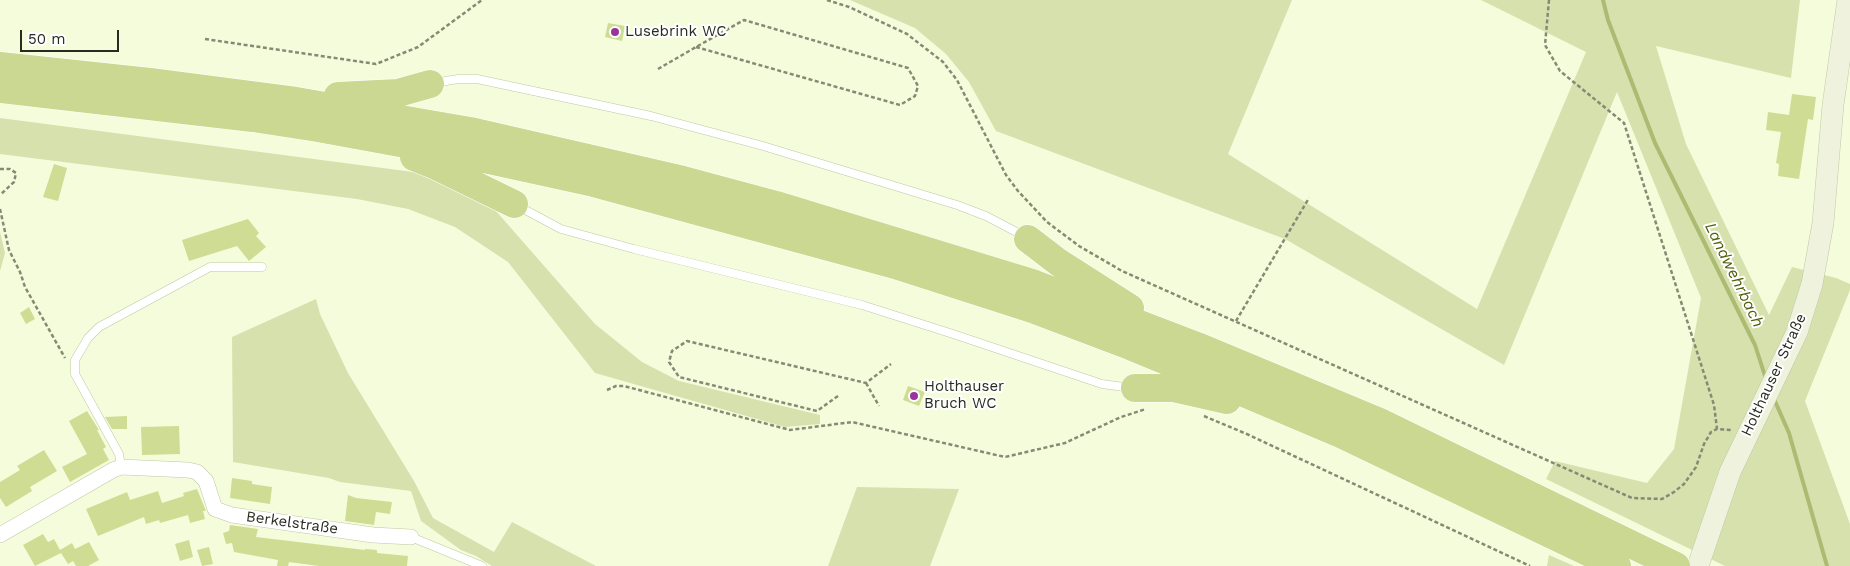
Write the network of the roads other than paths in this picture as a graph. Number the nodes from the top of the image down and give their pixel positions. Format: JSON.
{"nodes":[{"id":1,"x":1848,"y":0,"type":"edge"},
{"id":2,"x":0,"y":66,"type":"edge"},
{"id":3,"x":430,"y":84,"type":"joint"},
{"id":4,"x":0,"y":89,"type":"edge"},
{"id":5,"x":204,"y":89,"type":"junction"},
{"id":6,"x":318,"y":128,"type":"junction"},
{"id":7,"x":514,"y":204,"type":"joint"},
{"id":8,"x":1028,"y":239,"type":"joint"},
{"id":9,"x":262,"y":266,"type":"dead end"},
{"id":10,"x":1196,"y":346,"type":"junction"},
{"id":11,"x":1143,"y":398,"type":"joint"},
{"id":12,"x":1341,"y":434,"type":"junction"},
{"id":13,"x":121,"y":467,"type":"junction"},
{"id":14,"x":0,"y":535,"type":"edge"},
{"id":15,"x":411,"y":537,"type":"joint"},
{"id":16,"x":1700,"y":559,"type":"edge"},
{"id":17,"x":482,"y":566,"type":"edge"},
{"id":18,"x":1618,"y":566,"type":"edge"},
{"id":19,"x":1676,"y":566,"type":"edge"}],
"edges":[{"from":1,"to":16,"type":"street","name":"Holthauser Straße"},
{"from":2,"to":5,"type":"highway"},
{"from":3,"to":5,"type":"highway"},
{"from":3,"to":8,"type":"lane"},
{"from":4,"to":6,"type":"highway"},
{"from":5,"to":10,"type":"highway"},
{"from":6,"to":7,"type":"highway"},
{"from":6,"to":12,"type":"highway"},
{"from":7,"to":11,"type":"lane"},
{"from":8,"to":10,"type":"highway"},
{"from":9,"to":13,"type":"lane"},
{"from":10,"to":19,"type":"highway"},
{"from":11,"to":12,"type":"highway"},
{"from":12,"to":18,"type":"highway"},
{"from":13,"to":14,"type":"street","name":"Berkelstraße"},
{"from":13,"to":15,"type":"street","name":"Berkelstraße"},
{"from":15,"to":17,"type":"lane","name":"Berkelstraße"}]}
